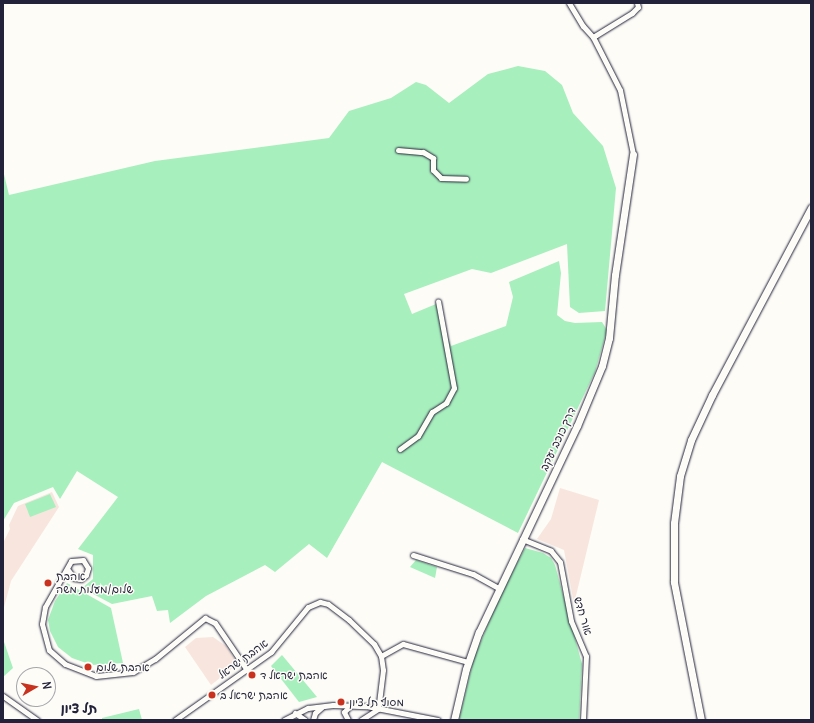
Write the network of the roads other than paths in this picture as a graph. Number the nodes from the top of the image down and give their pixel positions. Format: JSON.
{"nodes":[{"id":1,"x":569,"y":3,"type":"edge"},
{"id":2,"x":637,"y":3,"type":"edge"},
{"id":3,"x":593,"y":37,"type":"junction"},
{"id":4,"x":398,"y":150,"type":"dead end"},
{"id":5,"x":633,"y":154,"type":"joint"},
{"id":6,"x":466,"y":179,"type":"dead end"},
{"id":7,"x":811,"y":208,"type":"edge"},
{"id":8,"x":438,"y":301,"type":"dead end"},
{"id":9,"x":400,"y":449,"type":"dead end"},
{"id":10,"x":522,"y":539,"type":"junction"},
{"id":11,"x":413,"y":555,"type":"dead end"},
{"id":12,"x":68,"y":570,"type":"junction"},
{"id":13,"x":71,"y":576,"type":"junction"},
{"id":14,"x":59,"y":581,"type":"junction"},
{"id":15,"x":500,"y":589,"type":"junction"},
{"id":16,"x":381,"y":656,"type":"junction"},
{"id":17,"x":468,"y":662,"type":"junction"},
{"id":18,"x":247,"y":670,"type":"junction"},
{"id":19,"x":3,"y":696,"type":"edge"},
{"id":20,"x":350,"y":705,"type":"junction"},
{"id":21,"x":324,"y":706,"type":"junction"},
{"id":22,"x":378,"y":710,"type":"junction"},
{"id":23,"x":295,"y":713,"type":"junction"},
{"id":24,"x":37,"y":720,"type":"edge"},
{"id":25,"x":175,"y":720,"type":"edge"},
{"id":26,"x":284,"y":720,"type":"edge"},
{"id":27,"x":305,"y":720,"type":"edge"},
{"id":28,"x":313,"y":720,"type":"edge"},
{"id":29,"x":348,"y":720,"type":"edge"},
{"id":30,"x":361,"y":720,"type":"edge"},
{"id":31,"x":438,"y":720,"type":"edge"},
{"id":32,"x":454,"y":720,"type":"edge"},
{"id":33,"x":583,"y":720,"type":"edge"},
{"id":34,"x":701,"y":720,"type":"edge"}],
"edges":[{"from":1,"to":3,"type":"street"},
{"from":2,"to":3,"type":"street"},
{"from":3,"to":5,"type":"street"},
{"from":4,"to":6,"type":"street"},
{"from":5,"to":10,"type":"street","name":"דרך כוכב יעקב"},
{"from":7,"to":34,"type":"street"},
{"from":8,"to":9,"type":"street"},
{"from":10,"to":15,"type":"street","name":"דרך כוכב יעקב"},
{"from":10,"to":33,"type":"street","name":"אור חדש"},
{"from":11,"to":15,"type":"street"},
{"from":12,"to":13,"type":"street"},
{"from":12,"to":13,"type":"street"},
{"from":12,"to":14,"type":"street"},
{"from":13,"to":14,"type":"street"},
{"from":14,"to":18,"type":"street"},
{"from":15,"to":17,"type":"street","name":"דרך כוכב יעקב"},
{"from":16,"to":17,"type":"street"},
{"from":16,"to":18,"type":"street","name":"אהבת ישראל"},
{"from":16,"to":22,"type":"street"},
{"from":17,"to":32,"type":"street","name":"דרך כוכב יעקב"},
{"from":18,"to":25,"type":"street","name":"אהבת ישראל"},
{"from":19,"to":24,"type":"street"},
{"from":20,"to":21,"type":"street"},
{"from":20,"to":22,"type":"street"},
{"from":20,"to":29,"type":"street"},
{"from":21,"to":23,"type":"street"},
{"from":21,"to":28,"type":"street"},
{"from":22,"to":30,"type":"street"},
{"from":22,"to":31,"type":"street"},
{"from":23,"to":26,"type":"street"},
{"from":23,"to":27,"type":"street"}]}
